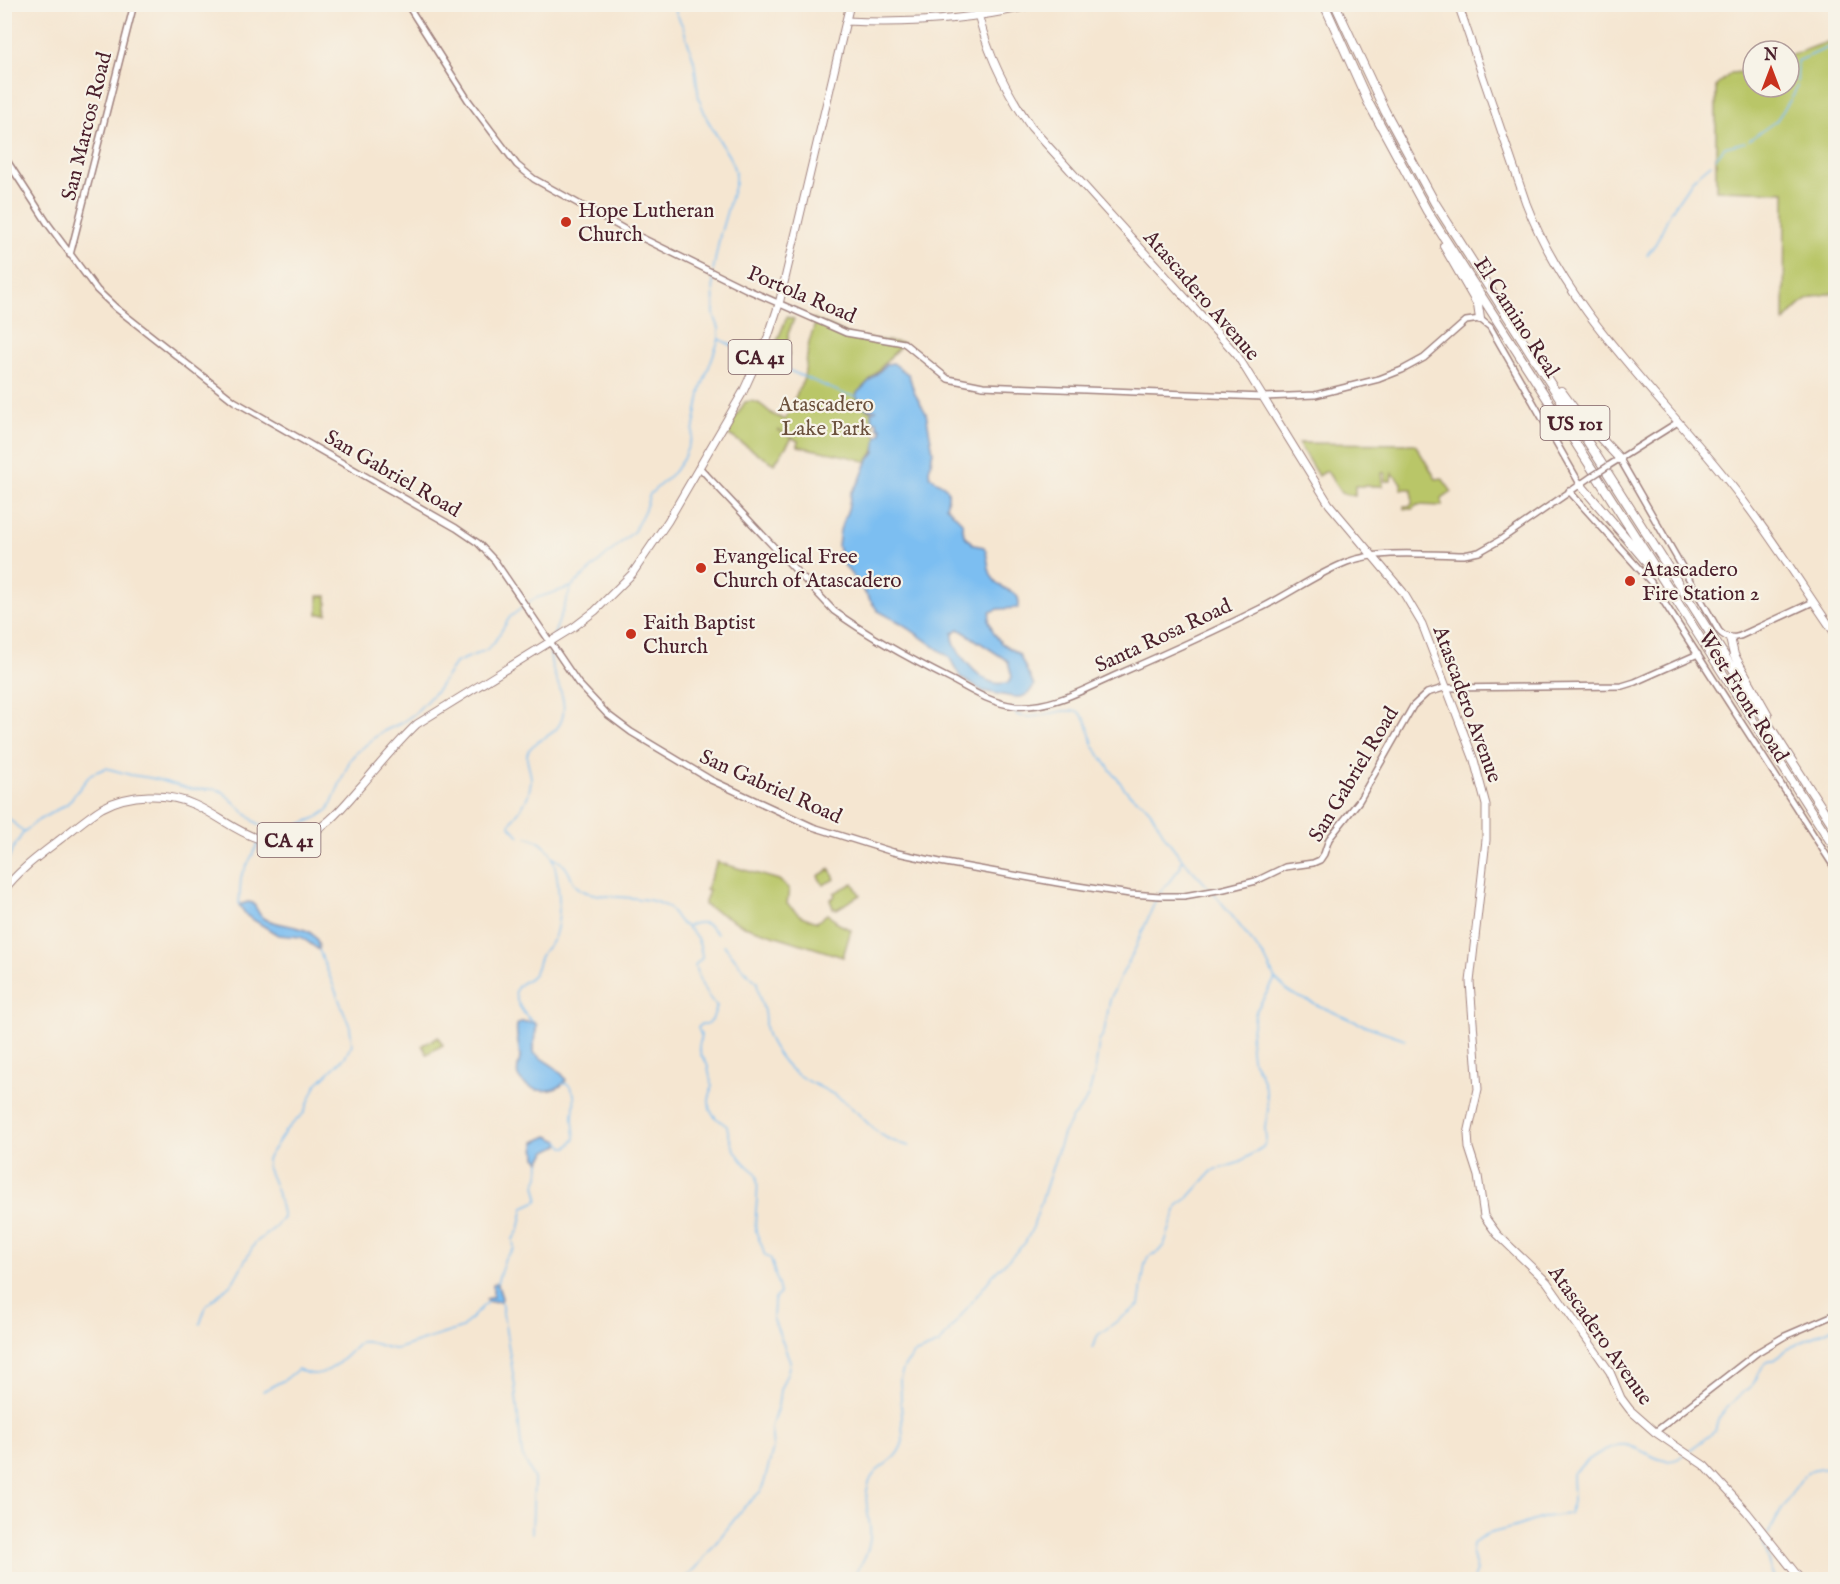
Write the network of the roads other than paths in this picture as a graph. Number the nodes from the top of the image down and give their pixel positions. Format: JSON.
{"nodes":[{"id":1,"x":134,"y":4,"type":"edge"},
{"id":2,"x":407,"y":4,"type":"edge"},
{"id":3,"x":850,"y":4,"type":"edge"},
{"id":4,"x":976,"y":4,"type":"edge"},
{"id":5,"x":1037,"y":4,"type":"edge"},
{"id":6,"x":1324,"y":4,"type":"edge"},
{"id":7,"x":1337,"y":4,"type":"edge"},
{"id":8,"x":1458,"y":4,"type":"edge"},
{"id":9,"x":979,"y":15,"type":"junction"},
{"id":10,"x":846,"y":21,"type":"junction"},
{"id":11,"x":4,"y":156,"type":"edge"},
{"id":12,"x":1427,"y":211,"type":"junction"},
{"id":13,"x":70,"y":255,"type":"junction"},
{"id":14,"x":779,"y":304,"type":"junction"},
{"id":15,"x":1480,"y":320,"type":"junction"},
{"id":16,"x":1521,"y":337,"type":"junction"},
{"id":17,"x":1263,"y":397,"type":"junction"},
{"id":18,"x":1678,"y":422,"type":"junction"},
{"id":19,"x":1620,"y":459,"type":"junction"},
{"id":20,"x":699,"y":467,"type":"junction"},
{"id":21,"x":1580,"y":484,"type":"junction"},
{"id":22,"x":1569,"y":491,"type":"junction"},
{"id":23,"x":1373,"y":556,"type":"junction"},
{"id":24,"x":1664,"y":581,"type":"junction"},
{"id":25,"x":1813,"y":602,"type":"junction"},
{"id":26,"x":1836,"y":635,"type":"edge"},
{"id":27,"x":1730,"y":638,"type":"junction"},
{"id":28,"x":550,"y":642,"type":"junction"},
{"id":29,"x":1698,"y":654,"type":"junction"},
{"id":30,"x":1448,"y":689,"type":"junction"},
{"id":31,"x":1798,"y":771,"type":"junction"},
{"id":32,"x":1836,"y":830,"type":"edge"},
{"id":33,"x":1836,"y":850,"type":"edge"},
{"id":34,"x":1836,"y":870,"type":"edge"},
{"id":35,"x":4,"y":890,"type":"edge"},
{"id":36,"x":1836,"y":1314,"type":"edge"},
{"id":37,"x":1655,"y":1432,"type":"junction"},
{"id":38,"x":1801,"y":1580,"type":"edge"}],
"edges":[{"from":1,"to":13,"type":"street","name":"San Marcos Road"},
{"from":2,"to":14,"type":"street","name":"Portola Road"},
{"from":3,"to":10,"type":"main road","name":"CA 41","number":"CA 41"},
{"from":4,"to":9,"type":"main road","name":"Atascadero Avenue"},
{"from":5,"to":9,"type":"main road"},
{"from":6,"to":12,"type":"highway","name":"El Camino Real","number":"US 101"},
{"from":7,"to":16,"type":"highway","name":"El Camino Real","number":"US 101"},
{"from":8,"to":18,"type":"main road"},
{"from":9,"to":10,"type":"main road"},
{"from":9,"to":17,"type":"main road","name":"Atascadero Avenue"},
{"from":10,"to":14,"type":"main road","name":"CA 41","number":"CA 41"},
{"from":11,"to":13,"type":"street","name":"San Gabriel Road"},
{"from":12,"to":15,"type":"highway"},
{"from":12,"to":24,"type":"highway","name":"El Camino Real","number":"US 101"},
{"from":13,"to":28,"type":"street","name":"San Gabriel Road"},
{"from":14,"to":17,"type":"street","name":"Portola Road"},
{"from":14,"to":20,"type":"main road","name":"CA 41","number":"CA 41"},
{"from":15,"to":17,"type":"street","name":"Portola Road"},
{"from":15,"to":21,"type":"street"},
{"from":16,"to":19,"type":"highway"},
{"from":16,"to":31,"type":"highway","name":"El Camino Real","number":"US 101"},
{"from":17,"to":23,"type":"main road","name":"Atascadero Avenue"},
{"from":18,"to":19,"type":"street","name":"Santa Rosa Road"},
{"from":18,"to":25,"type":"main road"},
{"from":19,"to":21,"type":"street","name":"Santa Rosa Road","bridge":true},
{"from":19,"to":27,"type":"street"},
{"from":20,"to":23,"type":"street","name":"Santa Rosa Road"},
{"from":20,"to":28,"type":"main road","name":"CA 41","number":"CA 41"},
{"from":21,"to":22,"type":"street","name":"Santa Rosa Road"},
{"from":21,"to":24,"type":"highway"},
{"from":22,"to":23,"type":"street","name":"Santa Rosa Road"},
{"from":22,"to":29,"type":"street","name":"West Front Road"},
{"from":23,"to":30,"type":"main road","name":"Atascadero Avenue"},
{"from":24,"to":33,"type":"highway","name":"El Camino Real","number":"US 101"},
{"from":25,"to":26,"type":"main road"},
{"from":25,"to":27,"type":"street"},
{"from":27,"to":31,"type":"highway"},
{"from":28,"to":30,"type":"street","name":"San Gabriel Road"},
{"from":28,"to":35,"type":"main road","name":"CA 41","number":"CA 41"},
{"from":29,"to":30,"type":"street","name":"San Gabriel Road"},
{"from":29,"to":34,"type":"street","name":"West Front Road"},
{"from":30,"to":37,"type":"main road","name":"Atascadero Avenue"},
{"from":31,"to":32,"type":"highway","name":"El Camino Real","number":"US 101"},
{"from":36,"to":37,"type":"street"},
{"from":37,"to":38,"type":"main road","name":"Atascadero Avenue"}]}
